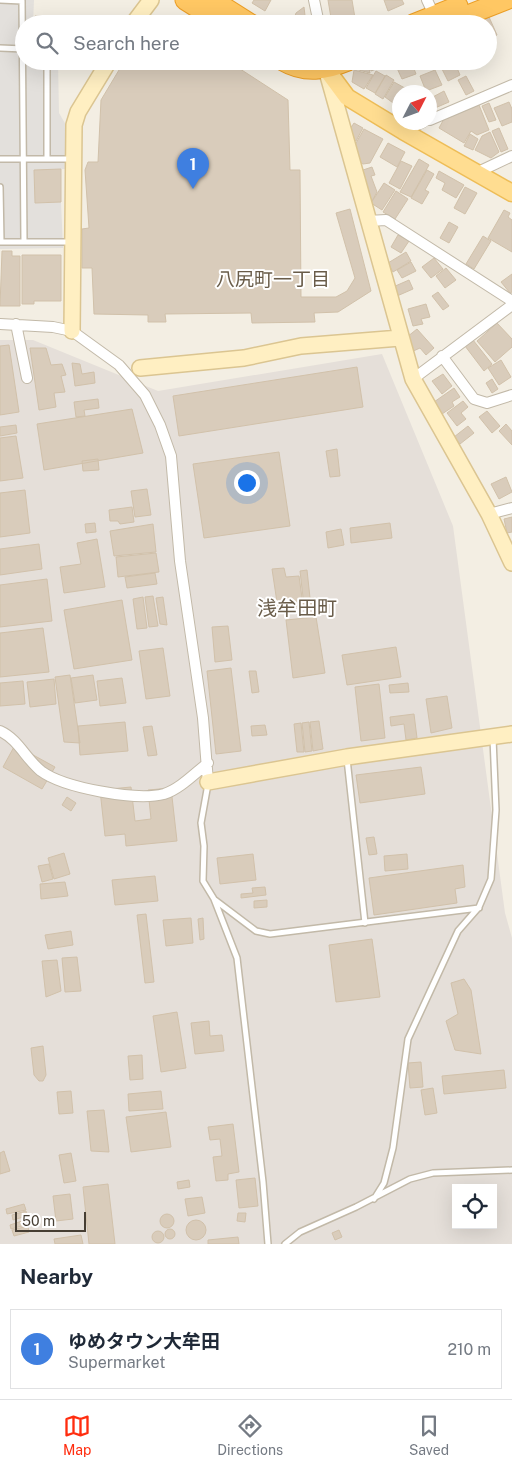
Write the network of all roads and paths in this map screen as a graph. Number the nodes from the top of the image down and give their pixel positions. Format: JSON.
{"nodes":[{"id":1,"x":0,"y":0,"type":"edge"},
{"id":2,"x":151,"y":0,"type":"edge"},
{"id":3,"x":186,"y":0,"type":"edge"},
{"id":4,"x":213,"y":0,"type":"edge"},
{"id":5,"x":314,"y":0,"type":"edge"},
{"id":6,"x":473,"y":0,"type":"edge"},
{"id":7,"x":506,"y":0,"type":"edge"},
{"id":8,"x":22,"y":1,"type":"edge"},
{"id":9,"x":435,"y":13,"type":"edge"},
{"id":10,"x":22,"y":15,"type":"edge"},
{"id":11,"x":140,"y":15,"type":"edge"},
{"id":12,"x":209,"y":15,"type":"edge"},
{"id":13,"x":237,"y":15,"type":"edge"},
{"id":14,"x":317,"y":15,"type":"edge"},
{"id":15,"x":0,"y":48,"type":"edge"},
{"id":16,"x":15,"y":49,"type":"edge"},
{"id":17,"x":23,"y":70,"type":"edge"},
{"id":18,"x":47,"y":70,"type":"edge"},
{"id":19,"x":104,"y":70,"type":"edge"},
{"id":20,"x":327,"y":70,"type":"edge"},
{"id":21,"x":329,"y":70,"type":"edge"},
{"id":22,"x":512,"y":85,"type":"edge"},
{"id":23,"x":437,"y":117,"type":"edge"},
{"id":24,"x":402,"y":131,"type":"joint"},
{"id":25,"x":512,"y":156,"type":"edge"},
{"id":26,"x":0,"y":158,"type":"edge"},
{"id":27,"x":47,"y":158,"type":"junction"},
{"id":28,"x":24,"y":159,"type":"junction"},
{"id":29,"x":73,"y":159,"type":"junction"},
{"id":30,"x":476,"y":173,"type":"junction"},
{"id":31,"x":0,"y":187,"type":"edge"},
{"id":32,"x":512,"y":194,"type":"edge"},
{"id":33,"x":368,"y":220,"type":"junction"},
{"id":34,"x":0,"y":242,"type":"edge"},
{"id":35,"x":24,"y":242,"type":"junction"},
{"id":36,"x":73,"y":242,"type":"junction"},
{"id":37,"x":512,"y":301,"type":"edge"},
{"id":38,"x":512,"y":305,"type":"edge"},
{"id":39,"x":0,"y":324,"type":"edge"},
{"id":40,"x":16,"y":324,"type":"junction"},
{"id":41,"x":72,"y":331,"type":"junction"},
{"id":42,"x":400,"y":338,"type":"junction"},
{"id":43,"x":442,"y":356,"type":"junction"},
{"id":44,"x":119,"y":364,"type":"junction"},
{"id":45,"x":140,"y":368,"type":"joint"},
{"id":46,"x":28,"y":378,"type":"dead end"},
{"id":47,"x":413,"y":379,"type":"junction"},
{"id":48,"x":512,"y":396,"type":"edge"},
{"id":49,"x":512,"y":508,"type":"edge"},
{"id":50,"x":489,"y":514,"type":"junction"},
{"id":51,"x":512,"y":563,"type":"edge"},
{"id":52,"x":0,"y":731,"type":"edge"},
{"id":53,"x":512,"y":734,"type":"edge"},
{"id":54,"x":493,"y":738,"type":"junction"},
{"id":55,"x":347,"y":757,"type":"junction"},
{"id":56,"x":208,"y":763,"type":"junction"},
{"id":57,"x":208,"y":782,"type":"junction"},
{"id":58,"x":214,"y":899,"type":"junction"},
{"id":59,"x":479,"y":908,"type":"junction"},
{"id":60,"x":364,"y":923,"type":"junction"},
{"id":61,"x":512,"y":1170,"type":"edge"},
{"id":62,"x":374,"y":1199,"type":"junction"},
{"id":63,"x":268,"y":1244,"type":"edge"},
{"id":64,"x":285,"y":1244,"type":"edge"}],
"edges":[{"from":1,"to":8,"type":"lane"},
{"from":2,"to":11,"type":"street"},
{"from":3,"to":12,"type":"highway"},
{"from":4,"to":13,"type":"highway"},
{"from":5,"to":14,"type":"street"},
{"from":6,"to":9,"type":"highway"},
{"from":7,"to":9,"type":"highway"},
{"from":8,"to":10,"type":"lane"},
{"from":15,"to":16,"type":"lane"},
{"from":17,"to":28,"type":"lane"},
{"from":18,"to":27,"type":"lane"},
{"from":19,"to":29,"type":"street"},
{"from":20,"to":33,"type":"street"},
{"from":21,"to":24,"type":"main road"},
{"from":22,"to":23,"type":"street"},
{"from":24,"to":30,"type":"main road"},
{"from":25,"to":30,"type":"street"},
{"from":26,"to":28,"type":"lane"},
{"from":27,"to":28,"type":"lane"},
{"from":27,"to":29,"type":"lane"},
{"from":28,"to":35,"type":"lane"},
{"from":29,"to":36,"type":"street"},
{"from":30,"to":32,"type":"main road"},
{"from":31,"to":34,"type":"lane"},
{"from":33,"to":37,"type":"street"},
{"from":33,"to":42,"type":"street"},
{"from":34,"to":35,"type":"lane"},
{"from":35,"to":36,"type":"lane"},
{"from":36,"to":41,"type":"street"},
{"from":38,"to":43,"type":"street"},
{"from":39,"to":40,"type":"street"},
{"from":40,"to":41,"type":"street"},
{"from":40,"to":46,"type":"street"},
{"from":41,"to":44,"type":"street"},
{"from":42,"to":45,"type":"street"},
{"from":42,"to":47,"type":"street"},
{"from":43,"to":47,"type":"street"},
{"from":43,"to":48,"type":"street"},
{"from":44,"to":45,"type":"street"},
{"from":44,"to":56,"type":"street"},
{"from":47,"to":50,"type":"street"},
{"from":49,"to":50,"type":"street"},
{"from":50,"to":51,"type":"street"},
{"from":52,"to":56,"type":"street"},
{"from":53,"to":54,"type":"street"},
{"from":54,"to":55,"type":"street"},
{"from":54,"to":59,"type":"lane"},
{"from":55,"to":57,"type":"street"},
{"from":55,"to":60,"type":"lane"},
{"from":56,"to":57,"type":"street"},
{"from":57,"to":58,"type":"lane"},
{"from":58,"to":60,"type":"lane"},
{"from":58,"to":63,"type":"lane"},
{"from":59,"to":60,"type":"lane"},
{"from":59,"to":62,"type":"lane"},
{"from":61,"to":62,"type":"lane"},
{"from":62,"to":64,"type":"lane"}]}
